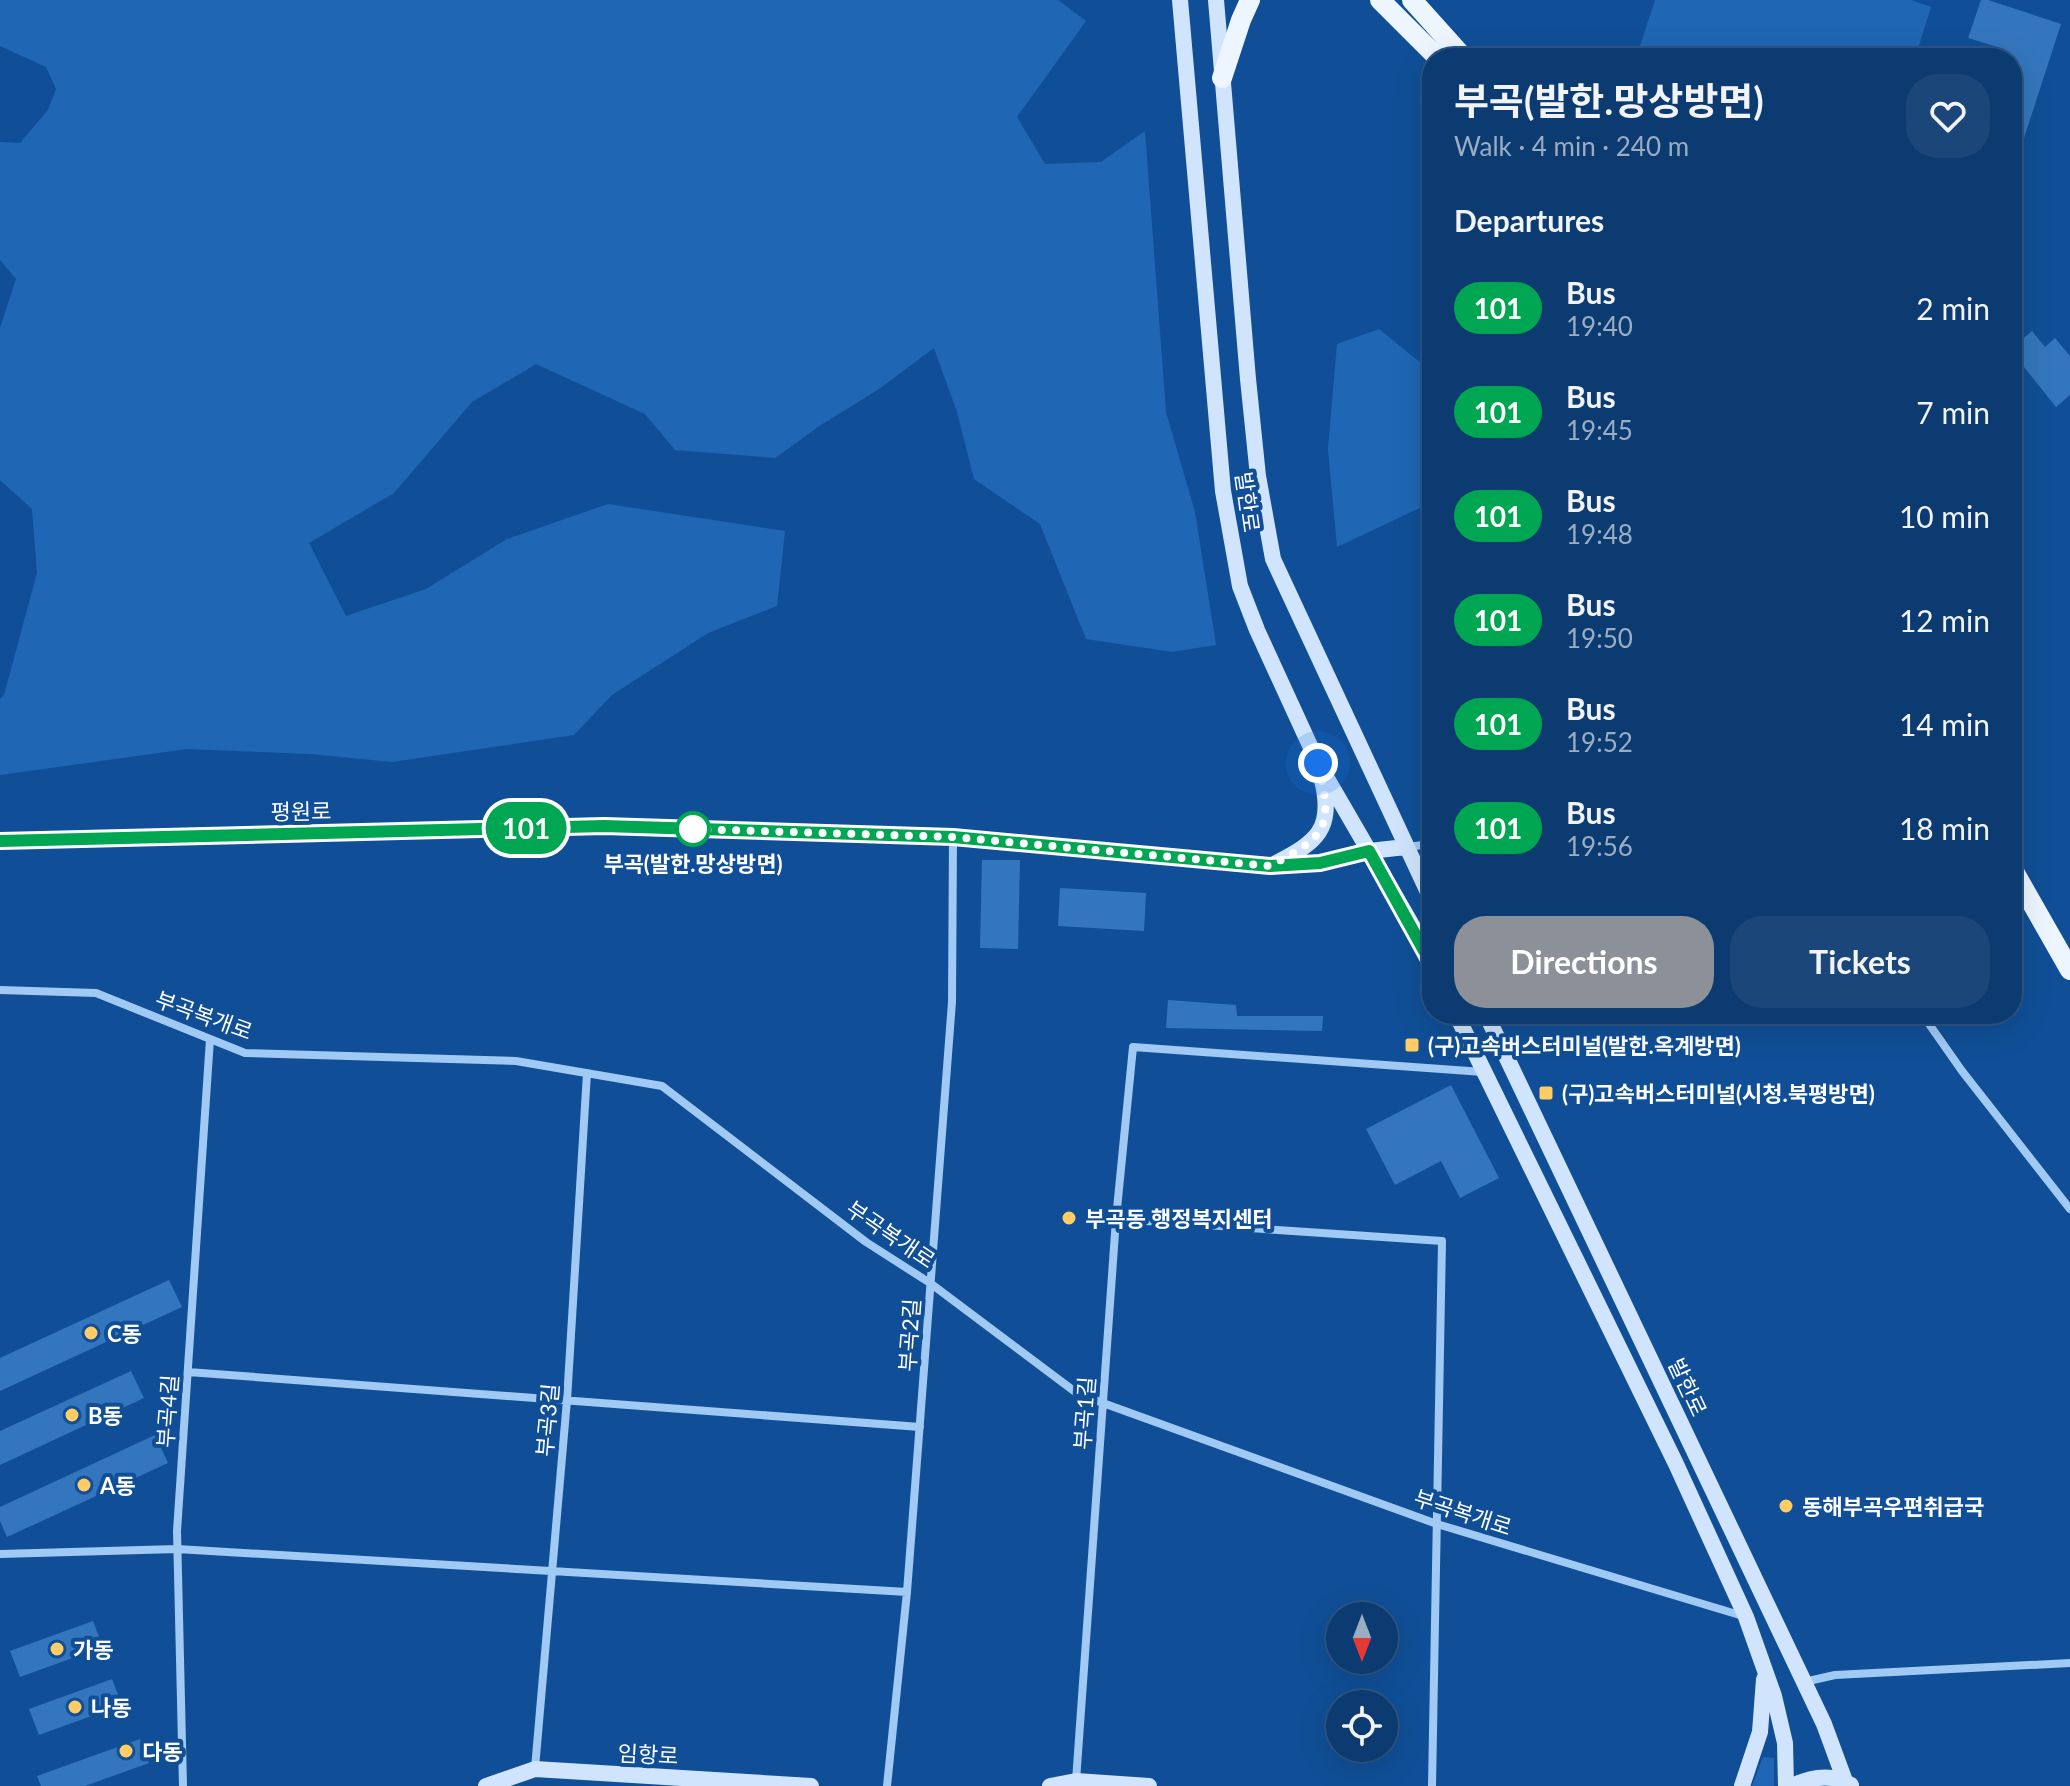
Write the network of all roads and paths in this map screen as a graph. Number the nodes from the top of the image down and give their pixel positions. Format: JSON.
{"nodes":[{"id":1,"x":1180,"y":0,"type":"edge"},
{"id":2,"x":1216,"y":0,"type":"edge"},
{"id":3,"x":1250,"y":0,"type":"edge"},
{"id":4,"x":1380,"y":0,"type":"edge"},
{"id":5,"x":1412,"y":0,"type":"edge"},
{"id":6,"x":1428,"y":48,"type":"edge"},
{"id":7,"x":1455,"y":48,"type":"edge"},
{"id":8,"x":1222,"y":78,"type":"junction"},
{"id":9,"x":1318,"y":763,"type":"junction"},
{"id":10,"x":953,"y":837,"type":"junction"},
{"id":11,"x":0,"y":841,"type":"edge"},
{"id":12,"x":1422,"y":845,"type":"edge"},
{"id":13,"x":1406,"y":847,"type":"junction"},
{"id":14,"x":1369,"y":851,"type":"junction"},
{"id":15,"x":1270,"y":866,"type":"junction"},
{"id":16,"x":1422,"y":880,"type":"edge"},
{"id":17,"x":2022,"y":886,"type":"edge"},
{"id":18,"x":1422,"y":946,"type":"edge"},
{"id":19,"x":2070,"y":970,"type":"edge"},
{"id":20,"x":0,"y":990,"type":"edge"},
{"id":21,"x":1461,"y":1024,"type":"edge"},
{"id":22,"x":1491,"y":1024,"type":"edge"},
{"id":23,"x":1929,"y":1024,"type":"edge"},
{"id":24,"x":210,"y":1039,"type":"junction"},
{"id":25,"x":1485,"y":1072,"type":"junction"},
{"id":26,"x":587,"y":1073,"type":"junction"},
{"id":27,"x":2070,"y":1209,"type":"edge"},
{"id":28,"x":1116,"y":1219,"type":"junction"},
{"id":29,"x":930,"y":1283,"type":"junction"},
{"id":30,"x":188,"y":1372,"type":"junction"},
{"id":31,"x":567,"y":1400,"type":"junction"},
{"id":32,"x":1103,"y":1403,"type":"junction"},
{"id":33,"x":920,"y":1427,"type":"junction"},
{"id":34,"x":1437,"y":1524,"type":"junction"},
{"id":35,"x":177,"y":1549,"type":"junction"},
{"id":36,"x":0,"y":1554,"type":"edge"},
{"id":37,"x":552,"y":1573,"type":"junction"},
{"id":38,"x":907,"y":1592,"type":"junction"},
{"id":39,"x":1746,"y":1617,"type":"junction"},
{"id":40,"x":2070,"y":1663,"type":"edge"},
{"id":41,"x":1765,"y":1669,"type":"junction"},
{"id":42,"x":1804,"y":1682,"type":"junction"},
{"id":43,"x":535,"y":1769,"type":"junction"},
{"id":44,"x":1076,"y":1781,"type":"junction"},
{"id":45,"x":1849,"y":1784,"type":"edge"},
{"id":46,"x":183,"y":1786,"type":"edge"},
{"id":47,"x":486,"y":1786,"type":"edge"},
{"id":48,"x":811,"y":1786,"type":"edge"},
{"id":49,"x":887,"y":1786,"type":"edge"},
{"id":50,"x":1050,"y":1786,"type":"edge"},
{"id":51,"x":1149,"y":1786,"type":"edge"},
{"id":52,"x":1432,"y":1786,"type":"edge"},
{"id":53,"x":1742,"y":1786,"type":"edge"},
{"id":54,"x":1789,"y":1786,"type":"edge"}],
"edges":[{"from":1,"to":9,"type":"street","name":"발한로"},
{"from":2,"to":8,"type":"street","name":"발한로"},
{"from":3,"to":8,"type":"main road"},
{"from":4,"to":6,"type":"main road"},
{"from":5,"to":7,"type":"main road"},
{"from":8,"to":13,"type":"street","name":"발한로"},
{"from":9,"to":14,"type":"street","name":"발한로"},
{"from":9,"to":15,"type":"street"},
{"from":10,"to":11,"type":"street","name":"평원로"},
{"from":10,"to":15,"type":"street","name":"평원로"},
{"from":10,"to":29,"type":"street","name":"부곡2길"},
{"from":12,"to":13,"type":"street"},
{"from":13,"to":14,"type":"street","name":"평원로"},
{"from":13,"to":16,"type":"street","name":"발한로"},
{"from":14,"to":15,"type":"street","name":"평원로"},
{"from":14,"to":18,"type":"street","name":"발한로"},
{"from":17,"to":19,"type":"main road"},
{"from":20,"to":24,"type":"street","name":"부곡복개로"},
{"from":21,"to":25,"type":"street","name":"발한로"},
{"from":22,"to":42,"type":"street","name":"발한로"},
{"from":23,"to":27,"type":"street"},
{"from":24,"to":26,"type":"street","name":"부곡복개로"},
{"from":24,"to":30,"type":"street","name":"부곡4길"},
{"from":25,"to":28,"type":"street","name":"부곡1길"},
{"from":25,"to":39,"type":"street","name":"발한로"},
{"from":26,"to":29,"type":"street","name":"부곡복개로"},
{"from":26,"to":31,"type":"street","name":"부곡3길"},
{"from":28,"to":32,"type":"street","name":"부곡1길"},
{"from":28,"to":34,"type":"street"},
{"from":29,"to":32,"type":"street","name":"부곡복개로"},
{"from":29,"to":33,"type":"street","name":"부곡2길"},
{"from":30,"to":31,"type":"street"},
{"from":30,"to":35,"type":"street","name":"부곡4길"},
{"from":31,"to":33,"type":"street"},
{"from":31,"to":37,"type":"street","name":"부곡3길"},
{"from":32,"to":34,"type":"street","name":"부곡복개로"},
{"from":32,"to":44,"type":"street","name":"부곡1길"},
{"from":33,"to":38,"type":"street","name":"부곡2길"},
{"from":34,"to":39,"type":"street","name":"부곡복개로"},
{"from":34,"to":52,"type":"street"},
{"from":35,"to":36,"type":"street"},
{"from":35,"to":37,"type":"street"},
{"from":35,"to":46,"type":"street","name":"부곡4길"},
{"from":37,"to":38,"type":"street"},
{"from":37,"to":43,"type":"street","name":"부곡3길"},
{"from":38,"to":49,"type":"street","name":"부곡2길"},
{"from":39,"to":41,"type":"street","name":"발한로"},
{"from":40,"to":42,"type":"street"},
{"from":41,"to":53,"type":"street"},
{"from":41,"to":54,"type":"street","name":"발한로"},
{"from":42,"to":45,"type":"street","name":"발한로"},
{"from":43,"to":47,"type":"street","name":"임항로"},
{"from":43,"to":48,"type":"street","name":"임항로"},
{"from":44,"to":50,"type":"street"},
{"from":44,"to":51,"type":"street"},
{"from":45,"to":54,"type":"street"}]}
